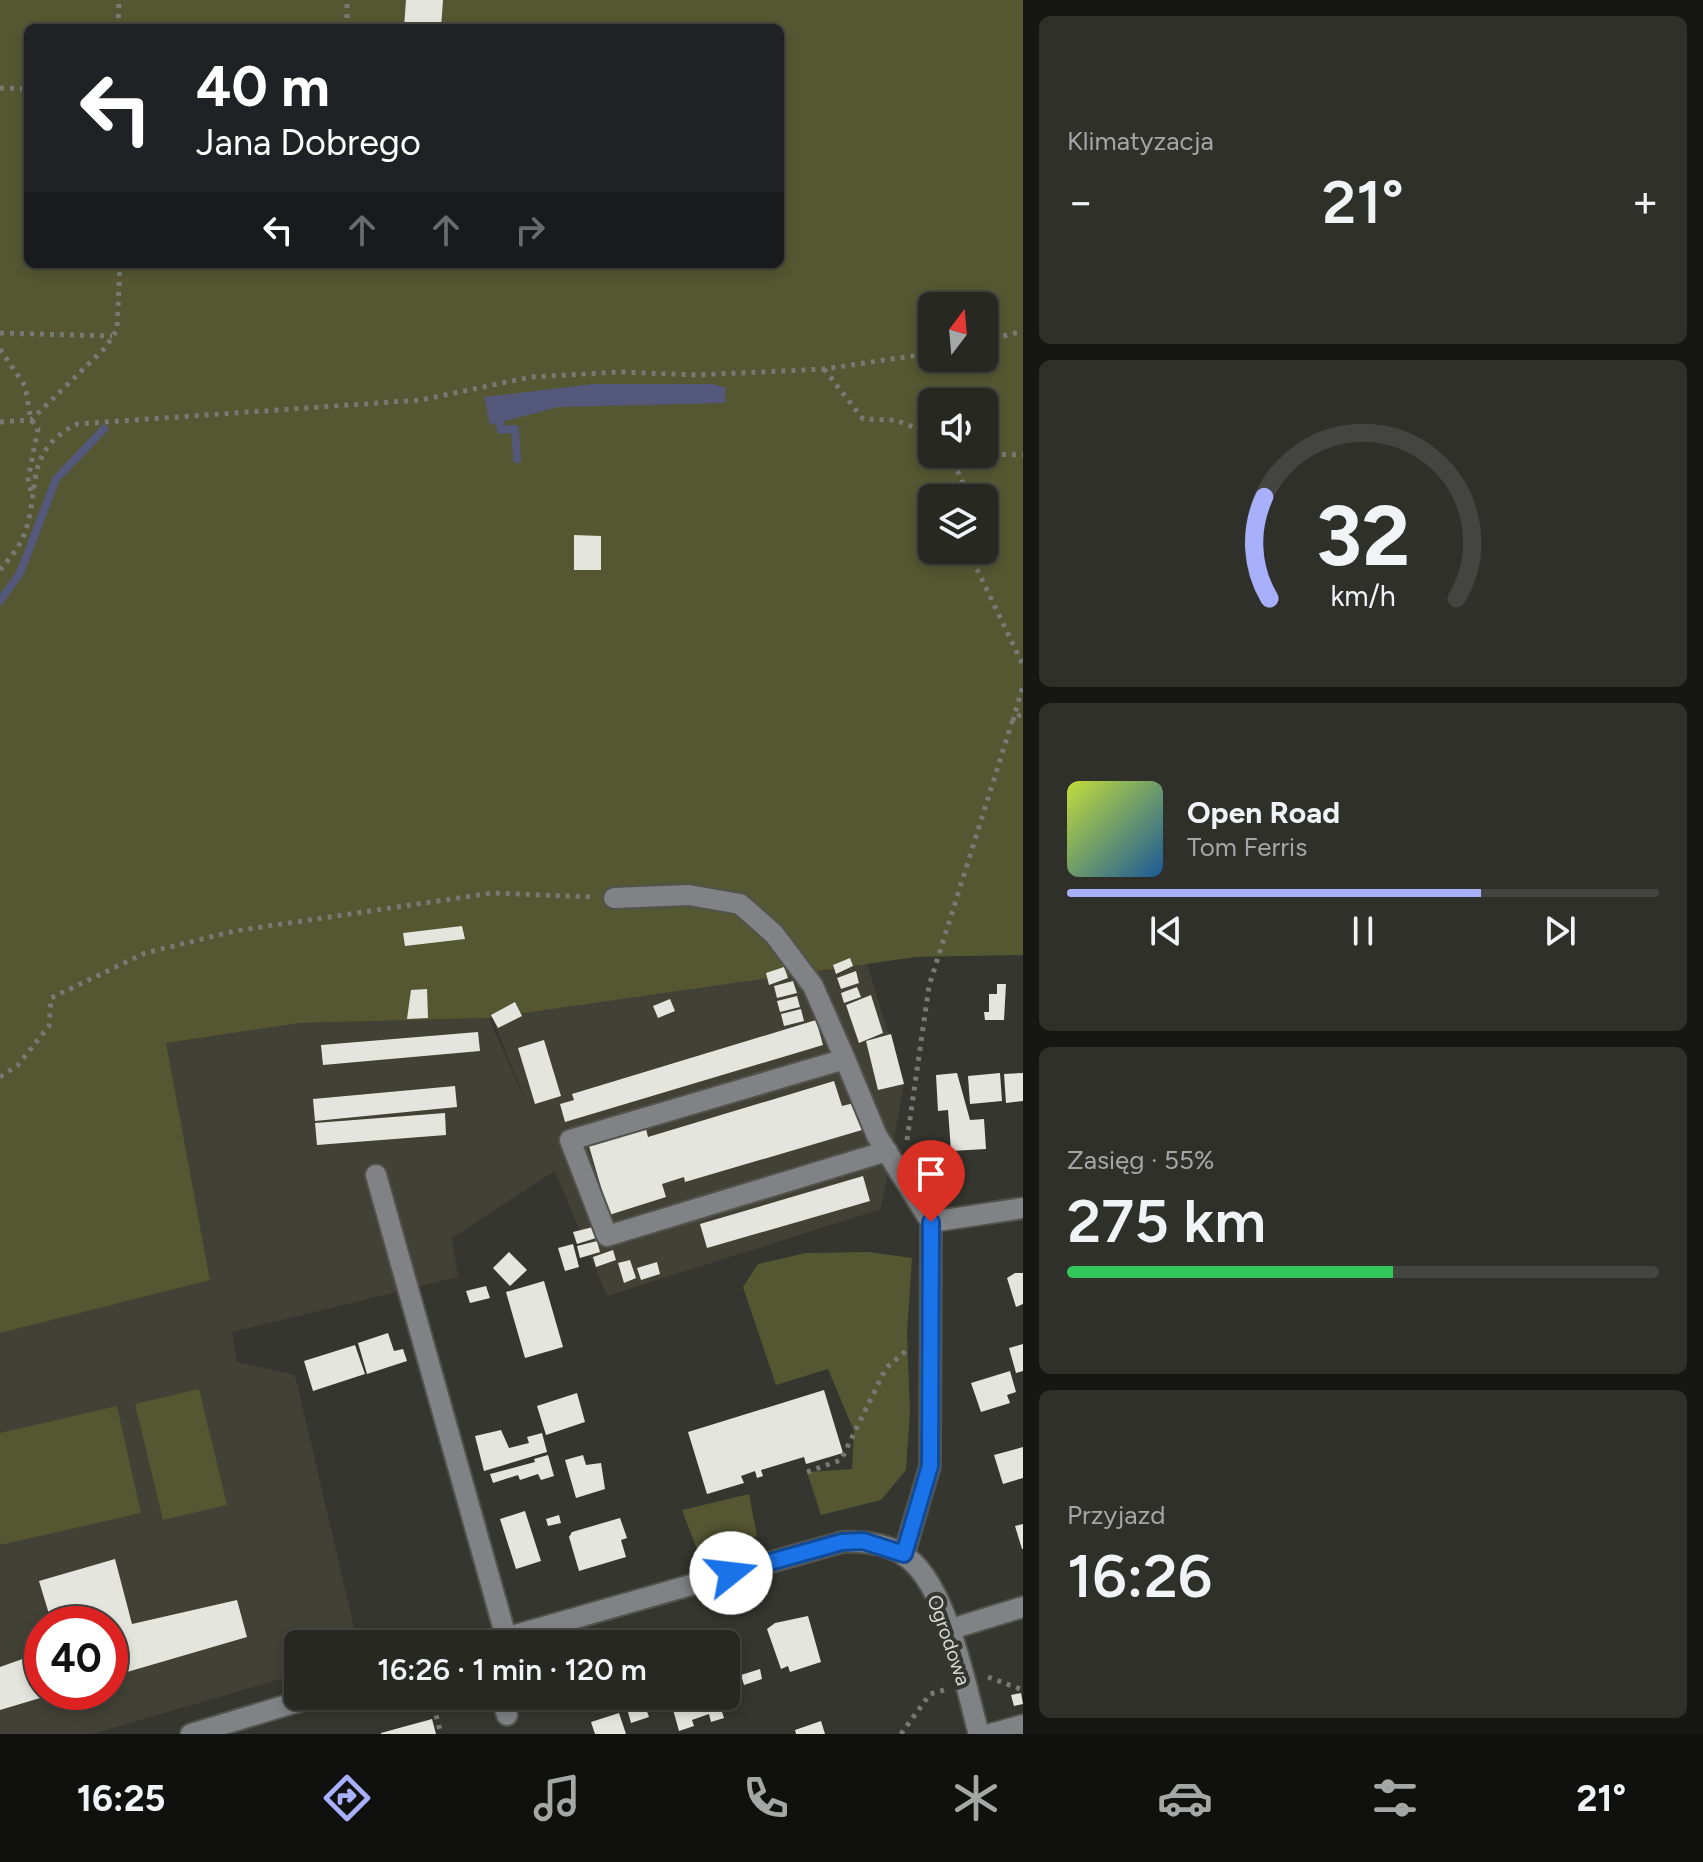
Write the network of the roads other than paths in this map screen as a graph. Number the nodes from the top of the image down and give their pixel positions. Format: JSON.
{"nodes":[{"id":1,"x":614,"y":898,"type":"road end"},
{"id":2,"x":845,"y":1059,"type":"junction"},
{"id":3,"x":887,"y":1151,"type":"junction"},
{"id":4,"x":376,"y":1175,"type":"dead end"},
{"id":5,"x":1023,"y":1208,"type":"edge"},
{"id":6,"x":931,"y":1222,"type":"junction"},
{"id":7,"x":904,"y":1554,"type":"junction"},
{"id":8,"x":1023,"y":1607,"type":"edge"},
{"id":9,"x":504,"y":1630,"type":"edge"},
{"id":10,"x":531,"y":1630,"type":"edge"},
{"id":11,"x":948,"y":1630,"type":"junction"},
{"id":12,"x":284,"y":1707,"type":"edge"},
{"id":13,"x":1023,"y":1725,"type":"edge"},
{"id":14,"x":216,"y":1731,"type":"edge"},
{"id":15,"x":191,"y":1734,"type":"edge"},
{"id":16,"x":979,"y":1734,"type":"edge"},
{"id":17,"x":991,"y":1734,"type":"edge"}],
"edges":[{"from":1,"to":2,"type":"street"},
{"from":2,"to":3,"type":"street"},
{"from":2,"to":3,"type":"street"},
{"from":3,"to":6,"type":"street"},
{"from":4,"to":9,"type":"street"},
{"from":5,"to":6,"type":"street"},
{"from":6,"to":7,"type":"street"},
{"from":7,"to":10,"type":"street"},
{"from":7,"to":11,"type":"street","name":"Ogrodowa"},
{"from":8,"to":11,"type":"street"},
{"from":11,"to":16,"type":"street","name":"Ogrodowa"},
{"from":12,"to":14,"type":"street"},
{"from":13,"to":17,"type":"street"},
{"from":14,"to":15,"type":"street"}]}
